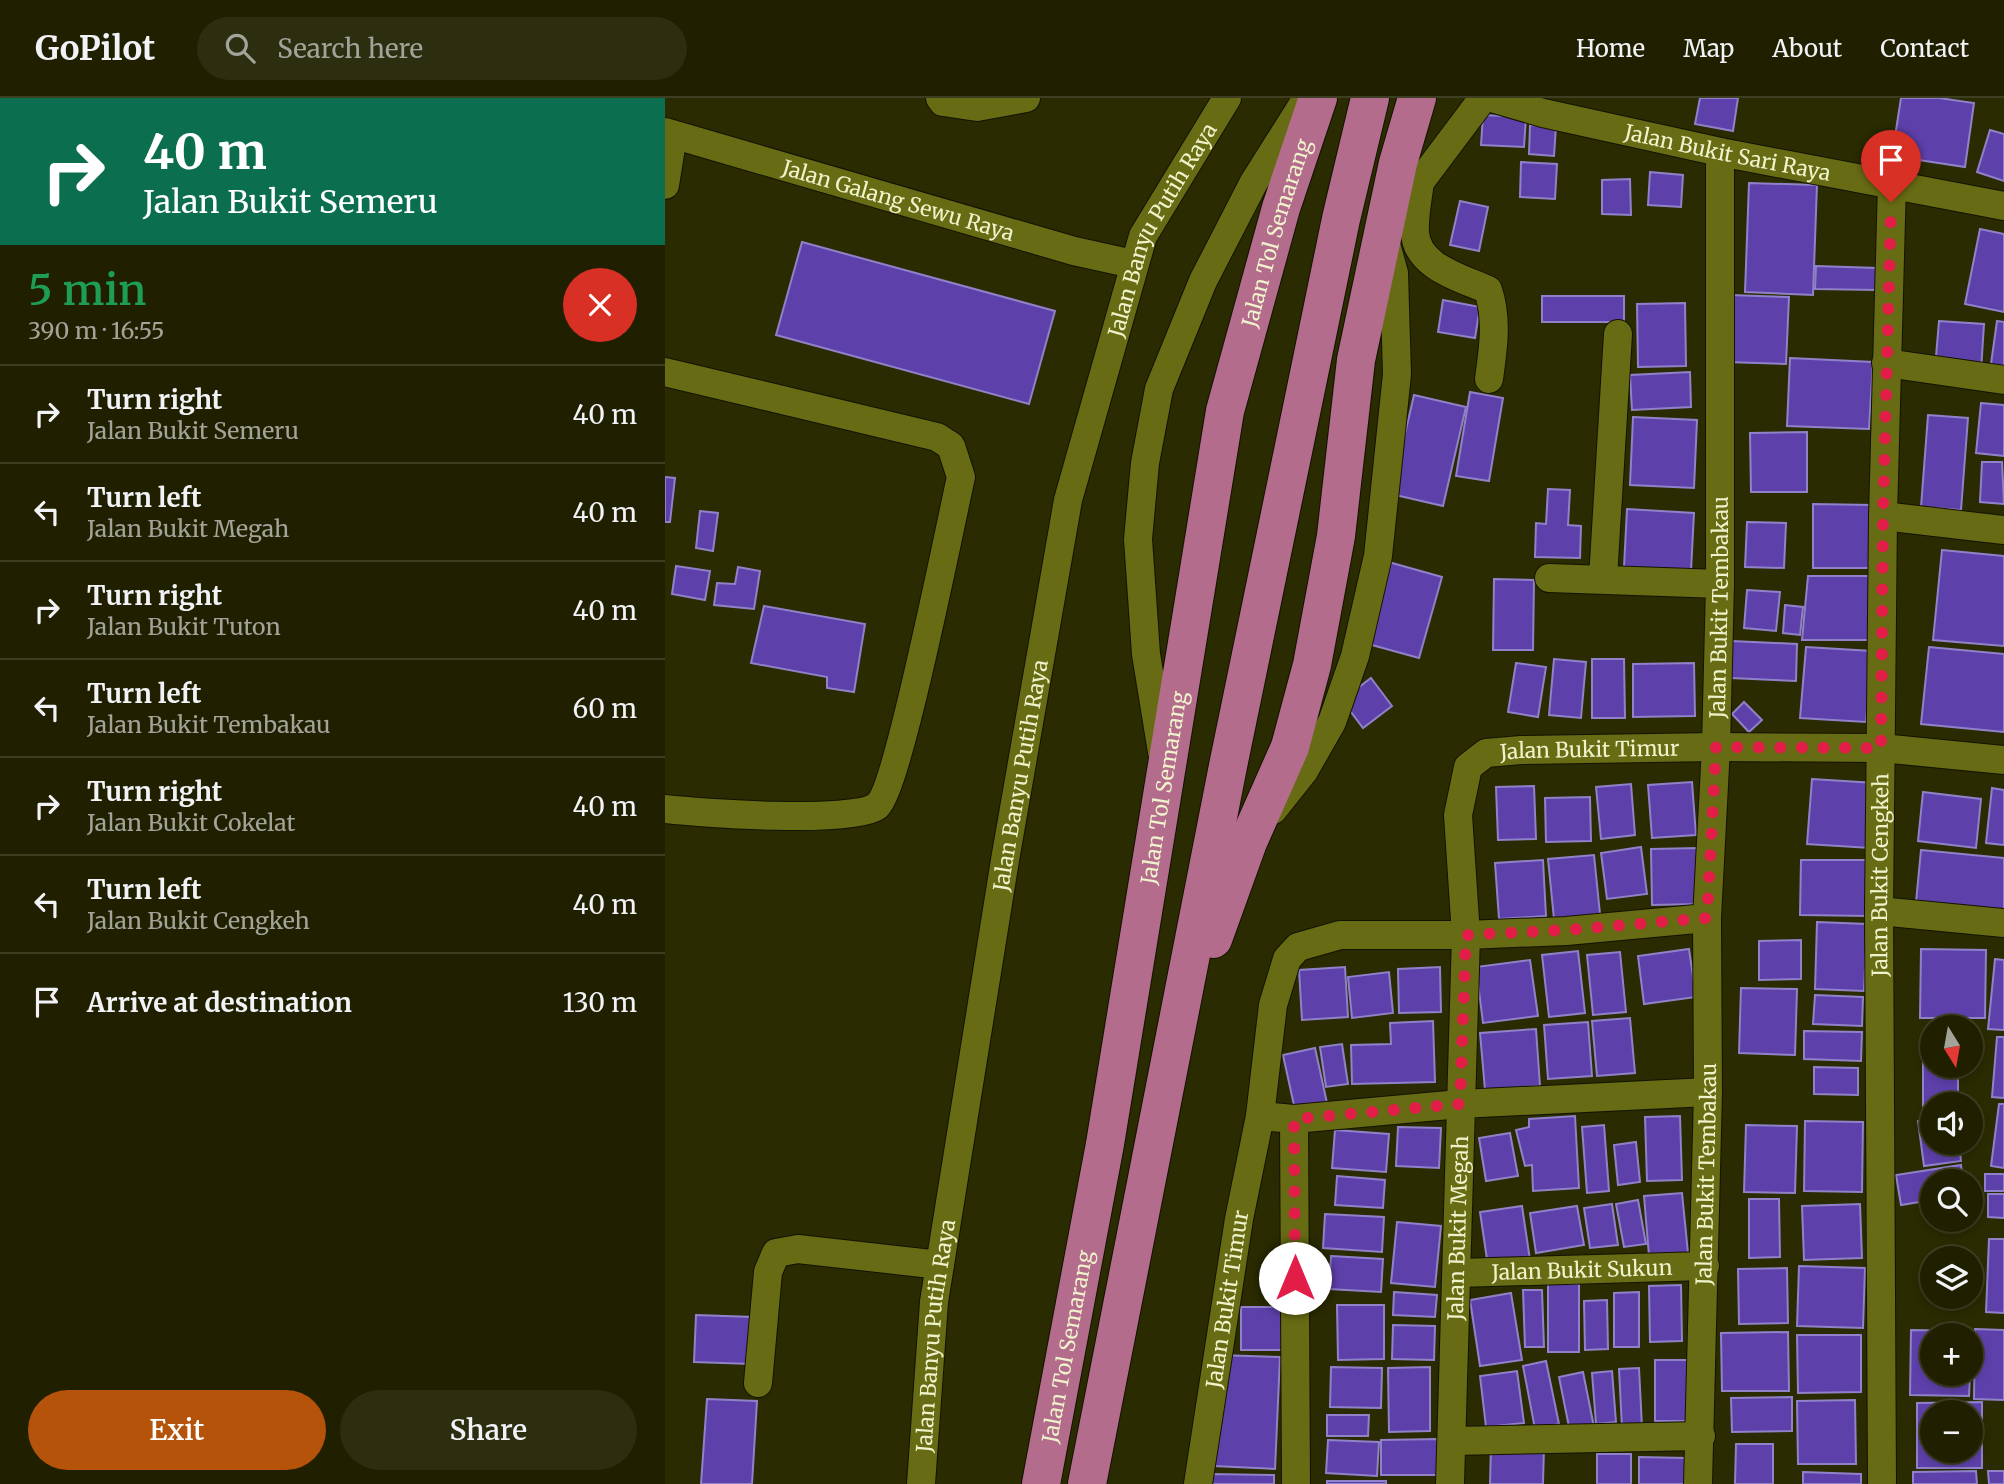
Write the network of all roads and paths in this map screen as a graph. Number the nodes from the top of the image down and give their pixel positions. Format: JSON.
{"nodes":[{"id":1,"x":940,"y":98,"type":"edge"},
{"id":2,"x":1026,"y":98,"type":"edge"},
{"id":3,"x":1227,"y":98,"type":"edge"},
{"id":4,"x":1307,"y":98,"type":"edge"},
{"id":5,"x":1318,"y":98,"type":"edge"},
{"id":6,"x":1370,"y":98,"type":"edge"},
{"id":7,"x":1417,"y":98,"type":"edge"},
{"id":8,"x":1483,"y":98,"type":"edge"},
{"id":9,"x":1492,"y":98,"type":"edge"},
{"id":10,"x":669,"y":134,"type":"edge"},
{"id":11,"x":1720,"y":152,"type":"junction"},
{"id":12,"x":1420,"y":183,"type":"junction"},
{"id":13,"x":1892,"y":183,"type":"junction"},
{"id":14,"x":665,"y":184,"type":"edge"},
{"id":15,"x":2004,"y":205,"type":"edge"},
{"id":16,"x":1386,"y":220,"type":"junction"},
{"id":17,"x":1133,"y":264,"type":"junction"},
{"id":18,"x":1618,"y":334,"type":"dead end"},
{"id":19,"x":1886,"y":363,"type":"junction"},
{"id":20,"x":665,"y":372,"type":"edge"},
{"id":21,"x":1489,"y":379,"type":"dead end"},
{"id":22,"x":2004,"y":380,"type":"edge"},
{"id":23,"x":1883,"y":516,"type":"junction"},
{"id":24,"x":2004,"y":530,"type":"edge"},
{"id":25,"x":1549,"y":578,"type":"dead end"},
{"id":26,"x":1602,"y":578,"type":"junction"},
{"id":27,"x":1720,"y":584,"type":"junction"},
{"id":28,"x":1716,"y":747,"type":"junction"},
{"id":29,"x":1881,"y":748,"type":"junction"},
{"id":30,"x":2004,"y":760,"type":"edge"},
{"id":31,"x":1468,"y":767,"type":"joint"},
{"id":32,"x":1165,"y":775,"type":"junction"},
{"id":33,"x":665,"y":810,"type":"edge"},
{"id":34,"x":1879,"y":911,"type":"junction"},
{"id":35,"x":1707,"y":918,"type":"junction"},
{"id":36,"x":2004,"y":923,"type":"edge"},
{"id":37,"x":1466,"y":935,"type":"junction"},
{"id":38,"x":1184,"y":988,"type":"junction"},
{"id":39,"x":1709,"y":1092,"type":"junction"},
{"id":40,"x":1460,"y":1104,"type":"junction"},
{"id":41,"x":1261,"y":1116,"type":"junction"},
{"id":42,"x":1294,"y":1119,"type":"junction"},
{"id":43,"x":940,"y":1265,"type":"junction"},
{"id":44,"x":1705,"y":1266,"type":"junction"},
{"id":45,"x":1458,"y":1273,"type":"junction"},
{"id":46,"x":758,"y":1383,"type":"dead end"},
{"id":47,"x":1701,"y":1436,"type":"junction"},
{"id":48,"x":1452,"y":1441,"type":"junction"},
{"id":49,"x":921,"y":1484,"type":"edge"},
{"id":50,"x":1041,"y":1484,"type":"edge"},
{"id":51,"x":1087,"y":1484,"type":"edge"},
{"id":52,"x":1198,"y":1484,"type":"edge"},
{"id":53,"x":1296,"y":1484,"type":"edge"},
{"id":54,"x":1450,"y":1484,"type":"edge"},
{"id":55,"x":1698,"y":1484,"type":"edge"},
{"id":56,"x":1882,"y":1484,"type":"edge"}],
"edges":[{"from":1,"to":2,"type":"street"},
{"from":3,"to":17,"type":"street","name":"Jalan Banyu Putih Raya"},
{"from":4,"to":32,"type":"street"},
{"from":5,"to":32,"type":"highway","name":"Jalan Tol Semarang"},
{"from":6,"to":38,"type":"highway"},
{"from":7,"to":16,"type":"highway"},
{"from":8,"to":12,"type":"street"},
{"from":9,"to":11,"type":"street","name":"Jalan Bukit Sari Raya"},
{"from":10,"to":14,"type":"street"},
{"from":10,"to":17,"type":"street","name":"Jalan Galang Sewu Raya"},
{"from":11,"to":13,"type":"street","name":"Jalan Bukit Sari Raya"},
{"from":11,"to":27,"type":"street","name":"Jalan Bukit Tembakau"},
{"from":12,"to":16,"type":"street"},
{"from":12,"to":21,"type":"street"},
{"from":13,"to":15,"type":"street","name":"Jalan Bukit Sari Raya"},
{"from":13,"to":19,"type":"street","name":"Jalan Bukit Cengkeh"},
{"from":16,"to":38,"type":"highway"},
{"from":17,"to":43,"type":"street","name":"Jalan Banyu Putih Raya"},
{"from":18,"to":26,"type":"street"},
{"from":19,"to":22,"type":"street"},
{"from":19,"to":23,"type":"street","name":"Jalan Bukit Cengkeh"},
{"from":20,"to":33,"type":"street"},
{"from":23,"to":24,"type":"street"},
{"from":23,"to":29,"type":"street","name":"Jalan Bukit Cengkeh"},
{"from":25,"to":26,"type":"street"},
{"from":26,"to":27,"type":"street"},
{"from":27,"to":28,"type":"street","name":"Jalan Bukit Tembakau"},
{"from":28,"to":29,"type":"street","name":"Jalan Bukit Timur"},
{"from":28,"to":31,"type":"street","name":"Jalan Bukit Timur"},
{"from":28,"to":35,"type":"street","name":"Jalan Bukit Tembakau"},
{"from":29,"to":30,"type":"street","name":"Jalan Bukit Timur"},
{"from":29,"to":34,"type":"street","name":"Jalan Bukit Cengkeh"},
{"from":31,"to":37,"type":"street","name":"Jalan Bukit Megah"},
{"from":32,"to":50,"type":"highway","name":"Jalan Tol Semarang"},
{"from":34,"to":36,"type":"street"},
{"from":34,"to":56,"type":"street","name":"Jalan Bukit Cengkeh"},
{"from":35,"to":37,"type":"street","name":"Jalan Bukit Timur"},
{"from":35,"to":39,"type":"street","name":"Jalan Bukit Tembakau"},
{"from":37,"to":40,"type":"street","name":"Jalan Bukit Megah"},
{"from":37,"to":41,"type":"street","name":"Jalan Bukit Timur"},
{"from":38,"to":51,"type":"highway"},
{"from":39,"to":40,"type":"street"},
{"from":39,"to":44,"type":"street","name":"Jalan Bukit Tembakau"},
{"from":40,"to":42,"type":"street"},
{"from":40,"to":45,"type":"street","name":"Jalan Bukit Megah"},
{"from":41,"to":42,"type":"street"},
{"from":41,"to":52,"type":"street","name":"Jalan Bukit Timur"},
{"from":42,"to":53,"type":"street"},
{"from":43,"to":46,"type":"street"},
{"from":43,"to":49,"type":"street","name":"Jalan Banyu Putih Raya"},
{"from":44,"to":45,"type":"street","name":"Jalan Bukit Sukun"},
{"from":44,"to":47,"type":"street","name":"Jalan Bukit Tembakau"},
{"from":45,"to":48,"type":"street","name":"Jalan Bukit Megah"},
{"from":47,"to":48,"type":"street"},
{"from":47,"to":55,"type":"street","name":"Jalan Bukit Tembakau"},
{"from":48,"to":54,"type":"street","name":"Jalan Bukit Megah"}]}
